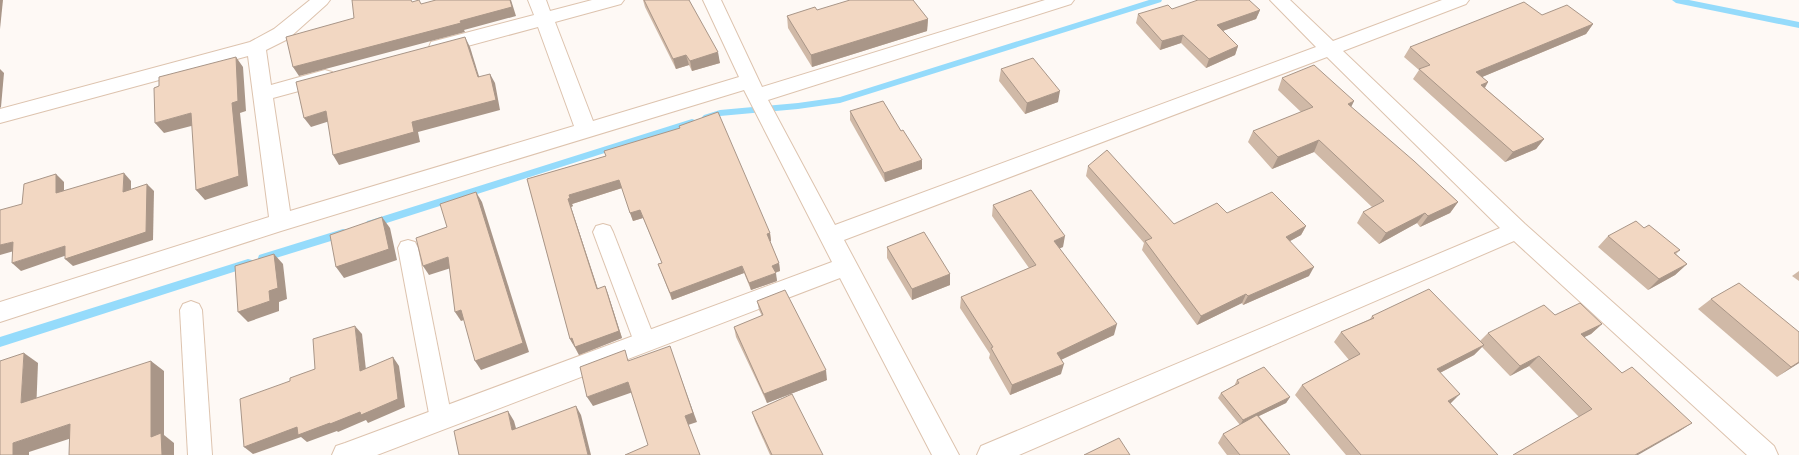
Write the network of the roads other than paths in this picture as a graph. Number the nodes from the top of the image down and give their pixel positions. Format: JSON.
{"nodes":[{"id":1,"x":321,"y":0,"type":"edge"},
{"id":2,"x":537,"y":0,"type":"edge"},
{"id":3,"x":615,"y":0,"type":"edge"},
{"id":4,"x":712,"y":0,"type":"edge"},
{"id":5,"x":1065,"y":0,"type":"edge"},
{"id":6,"x":1279,"y":0,"type":"edge"},
{"id":7,"x":1460,"y":0,"type":"edge"},
{"id":8,"x":544,"y":19,"type":"junction"},
{"id":9,"x":256,"y":47,"type":"junction"},
{"id":10,"x":1330,"y":48,"type":"junction"},
{"id":11,"x":422,"y":51,"type":"edge"},
{"id":12,"x":339,"y":74,"type":"edge"},
{"id":13,"x":753,"y":88,"type":"junction"},
{"id":14,"x":263,"y":94,"type":"junction"},
{"id":15,"x":0,"y":116,"type":"edge"},
{"id":16,"x":586,"y":130,"type":"junction"},
{"id":17,"x":281,"y":222,"type":"junction"},
{"id":18,"x":1517,"y":230,"type":"junction"},
{"id":19,"x":602,"y":232,"type":"dead end"},
{"id":20,"x":830,"y":236,"type":"junction"},
{"id":21,"x":408,"y":248,"type":"dead end"},
{"id":22,"x":846,"y":266,"type":"junction"},
{"id":23,"x":191,"y":310,"type":"dead end"},
{"id":24,"x":0,"y":312,"type":"edge"},
{"id":25,"x":644,"y":342,"type":"junction"},
{"id":26,"x":441,"y":419,"type":"junction"},
{"id":27,"x":200,"y":455,"type":"edge"},
{"id":28,"x":345,"y":455,"type":"edge"},
{"id":29,"x":946,"y":455,"type":"edge"},
{"id":30,"x":990,"y":455,"type":"edge"},
{"id":31,"x":1765,"y":455,"type":"edge"}],
"edges":[{"from":1,"to":9,"type":"street"},
{"from":2,"to":8,"type":"street"},
{"from":3,"to":8,"type":"street"},
{"from":4,"to":13,"type":"street"},
{"from":5,"to":13,"type":"street"},
{"from":6,"to":10,"type":"street"},
{"from":7,"to":10,"type":"street"},
{"from":8,"to":11,"type":"street"},
{"from":8,"to":16,"type":"street"},
{"from":9,"to":14,"type":"street"},
{"from":9,"to":15,"type":"street"},
{"from":10,"to":18,"type":"street"},
{"from":10,"to":20,"type":"street"},
{"from":12,"to":14,"type":"street"},
{"from":13,"to":16,"type":"street"},
{"from":13,"to":20,"type":"street"},
{"from":14,"to":17,"type":"street"},
{"from":16,"to":17,"type":"street"},
{"from":17,"to":24,"type":"street"},
{"from":18,"to":30,"type":"street"},
{"from":18,"to":31,"type":"street"},
{"from":19,"to":25,"type":"lane"},
{"from":20,"to":22,"type":"street"},
{"from":21,"to":26,"type":"lane"},
{"from":22,"to":25,"type":"street"},
{"from":22,"to":29,"type":"street"},
{"from":23,"to":27,"type":"lane"},
{"from":25,"to":26,"type":"street"},
{"from":26,"to":28,"type":"street"}]}
